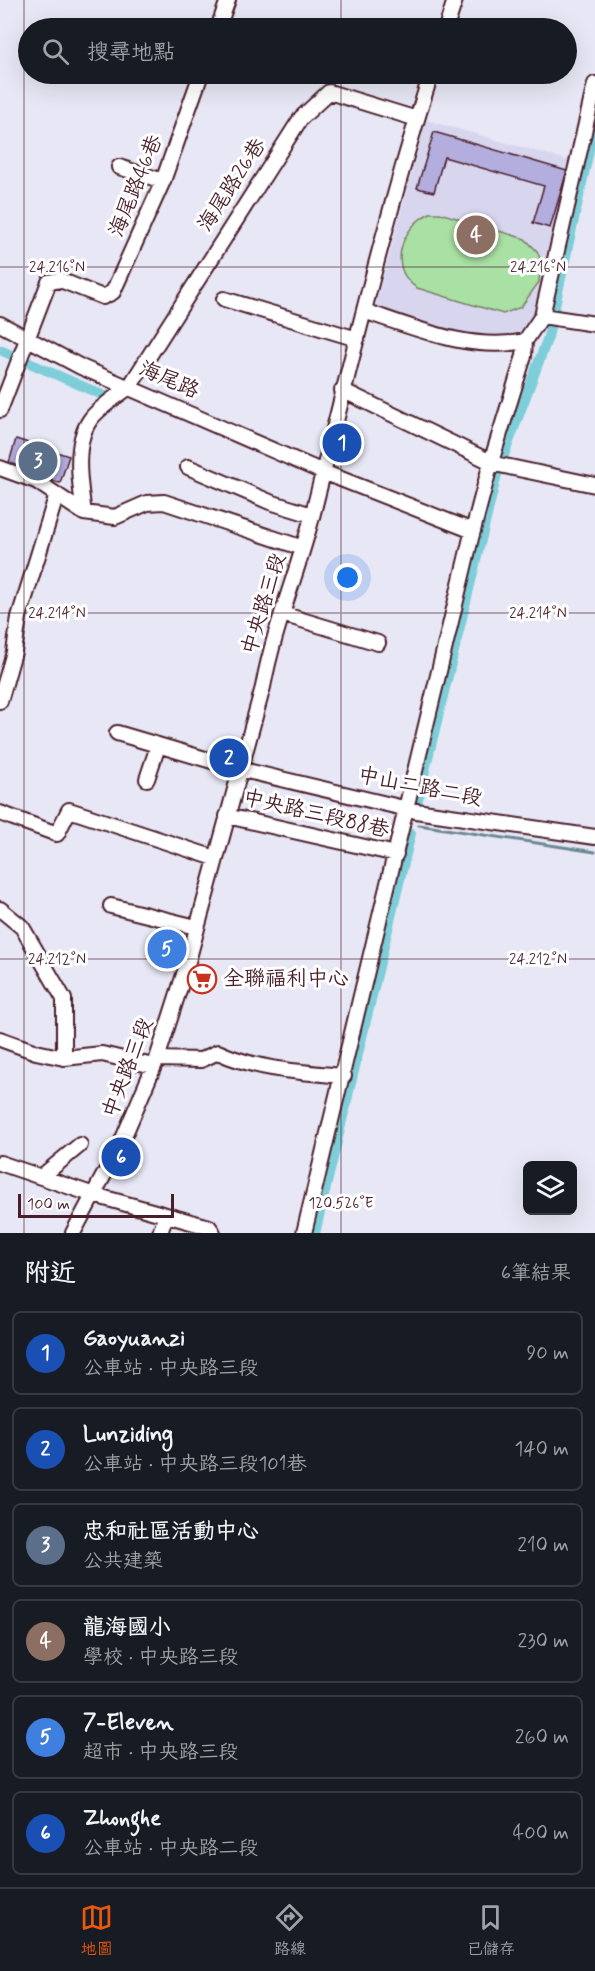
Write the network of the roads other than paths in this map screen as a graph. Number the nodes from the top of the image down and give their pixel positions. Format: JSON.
{"nodes":[{"id":1,"x":228,"y":0,"type":"edge"},
{"id":2,"x":455,"y":0,"type":"edge"},
{"id":3,"x":222,"y":18,"type":"edge"},
{"id":4,"x":449,"y":18,"type":"edge"},
{"id":5,"x":197,"y":84,"type":"edge"},
{"id":6,"x":428,"y":84,"type":"edge"},
{"id":7,"x":595,"y":84,"type":"edge"},
{"id":8,"x":417,"y":119,"type":"junction"},
{"id":9,"x":119,"y":167,"type":"dead end"},
{"id":10,"x":163,"y":181,"type":"junction"},
{"id":11,"x":224,"y":299,"type":"dead end"},
{"id":12,"x":364,"y":311,"type":"junction"},
{"id":13,"x":550,"y":317,"type":"junction"},
{"id":14,"x":0,"y":324,"type":"edge"},
{"id":15,"x":595,"y":324,"type":"edge"},
{"id":16,"x":357,"y":339,"type":"junction"},
{"id":17,"x":525,"y":340,"type":"junction"},
{"id":18,"x":22,"y":351,"type":"junction"},
{"id":19,"x":130,"y":386,"type":"junction"},
{"id":20,"x":342,"y":390,"type":"junction"},
{"id":21,"x":0,"y":410,"type":"edge"},
{"id":22,"x":497,"y":464,"type":"junction"},
{"id":23,"x":188,"y":467,"type":"dead end"},
{"id":24,"x":0,"y":468,"type":"edge"},
{"id":25,"x":323,"y":472,"type":"junction"},
{"id":26,"x":595,"y":485,"type":"edge"},
{"id":27,"x":56,"y":497,"type":"junction"},
{"id":28,"x":84,"y":513,"type":"junction"},
{"id":29,"x":312,"y":515,"type":"junction"},
{"id":30,"x":473,"y":531,"type":"junction"},
{"id":31,"x":303,"y":548,"type":"junction"},
{"id":32,"x":282,"y":614,"type":"junction"},
{"id":33,"x":378,"y":643,"type":"dead end"},
{"id":34,"x":0,"y":701,"type":"edge"},
{"id":35,"x":117,"y":733,"type":"dead end"},
{"id":36,"x":158,"y":746,"type":"junction"},
{"id":37,"x":239,"y":769,"type":"junction"},
{"id":38,"x":147,"y":779,"type":"dead end"},
{"id":39,"x":407,"y":809,"type":"junction"},
{"id":40,"x":0,"y":813,"type":"edge"},
{"id":41,"x":227,"y":816,"type":"junction"},
{"id":42,"x":595,"y":837,"type":"edge"},
{"id":43,"x":396,"y":854,"type":"junction"},
{"id":44,"x":215,"y":858,"type":"junction"},
{"id":45,"x":111,"y":906,"type":"dead end"},
{"id":46,"x":0,"y":909,"type":"edge"},
{"id":47,"x":196,"y":927,"type":"junction"},
{"id":48,"x":0,"y":1039,"type":"edge"},
{"id":49,"x":64,"y":1058,"type":"junction"},
{"id":50,"x":155,"y":1063,"type":"junction"},
{"id":51,"x":344,"y":1076,"type":"junction"},
{"id":52,"x":80,"y":1145,"type":"dead end"},
{"id":53,"x":0,"y":1163,"type":"edge"},
{"id":54,"x":40,"y":1177,"type":"junction"},
{"id":55,"x":94,"y":1195,"type":"junction"},
{"id":56,"x":166,"y":1215,"type":"junction"},
{"id":57,"x":211,"y":1230,"type":"edge"},
{"id":58,"x":73,"y":1233,"type":"edge"},
{"id":59,"x":160,"y":1233,"type":"edge"},
{"id":60,"x":304,"y":1233,"type":"edge"}],
"edges":[{"from":1,"to":3,"type":"street"},
{"from":2,"to":4,"type":"street"},
{"from":5,"to":10,"type":"street","name":"海尾路46巷"},
{"from":6,"to":8,"type":"street","name":"中央路三段"},
{"from":7,"to":13,"type":"street"},
{"from":8,"to":12,"type":"street","name":"中央路三段"},
{"from":8,"to":19,"type":"street","name":"海尾路26巷"},
{"from":9,"to":10,"type":"street"},
{"from":10,"to":18,"type":"street","name":"海尾路46巷"},
{"from":11,"to":16,"type":"street"},
{"from":12,"to":16,"type":"street","name":"中央路三段"},
{"from":12,"to":17,"type":"street"},
{"from":13,"to":15,"type":"street"},
{"from":13,"to":17,"type":"street"},
{"from":14,"to":18,"type":"street","name":"海尾路"},
{"from":16,"to":20,"type":"street","name":"中央路三段"},
{"from":17,"to":22,"type":"street"},
{"from":18,"to":19,"type":"street","name":"海尾路"},
{"from":18,"to":21,"type":"street"},
{"from":19,"to":25,"type":"street","name":"海尾路"},
{"from":19,"to":28,"type":"street"},
{"from":20,"to":22,"type":"street"},
{"from":20,"to":25,"type":"street","name":"中央路三段"},
{"from":22,"to":26,"type":"street"},
{"from":22,"to":30,"type":"street"},
{"from":23,"to":29,"type":"street"},
{"from":24,"to":27,"type":"street"},
{"from":25,"to":29,"type":"street","name":"中央路三段"},
{"from":25,"to":30,"type":"street","name":"海尾路"},
{"from":27,"to":28,"type":"street"},
{"from":27,"to":34,"type":"street"},
{"from":28,"to":31,"type":"street"},
{"from":29,"to":31,"type":"street","name":"中央路三段"},
{"from":30,"to":39,"type":"street"},
{"from":31,"to":32,"type":"street","name":"中央路三段"},
{"from":32,"to":33,"type":"street"},
{"from":32,"to":37,"type":"street","name":"中央路三段"},
{"from":35,"to":36,"type":"street","name":"中山二路二段"},
{"from":36,"to":37,"type":"street","name":"中山二路二段"},
{"from":36,"to":38,"type":"street"},
{"from":37,"to":39,"type":"street","name":"中山二路二段"},
{"from":37,"to":41,"type":"street","name":"中央路三段"},
{"from":39,"to":42,"type":"street","name":"中山二路二段"},
{"from":39,"to":43,"type":"street"},
{"from":40,"to":44,"type":"street"},
{"from":41,"to":43,"type":"street","name":"中央路三段88巷"},
{"from":41,"to":44,"type":"street","name":"中央路三段"},
{"from":43,"to":51,"type":"street"},
{"from":44,"to":47,"type":"street","name":"中央路三段"},
{"from":45,"to":47,"type":"street"},
{"from":46,"to":49,"type":"street"},
{"from":47,"to":50,"type":"street","name":"中央路三段"},
{"from":48,"to":49,"type":"street"},
{"from":49,"to":50,"type":"street"},
{"from":50,"to":51,"type":"street"},
{"from":50,"to":55,"type":"street","name":"中央路三段"},
{"from":51,"to":60,"type":"street"},
{"from":52,"to":54,"type":"street"},
{"from":53,"to":54,"type":"street"},
{"from":54,"to":55,"type":"street"},
{"from":55,"to":56,"type":"street"},
{"from":55,"to":58,"type":"street","name":"中央路三段"},
{"from":56,"to":57,"type":"street"},
{"from":56,"to":59,"type":"street"}]}
